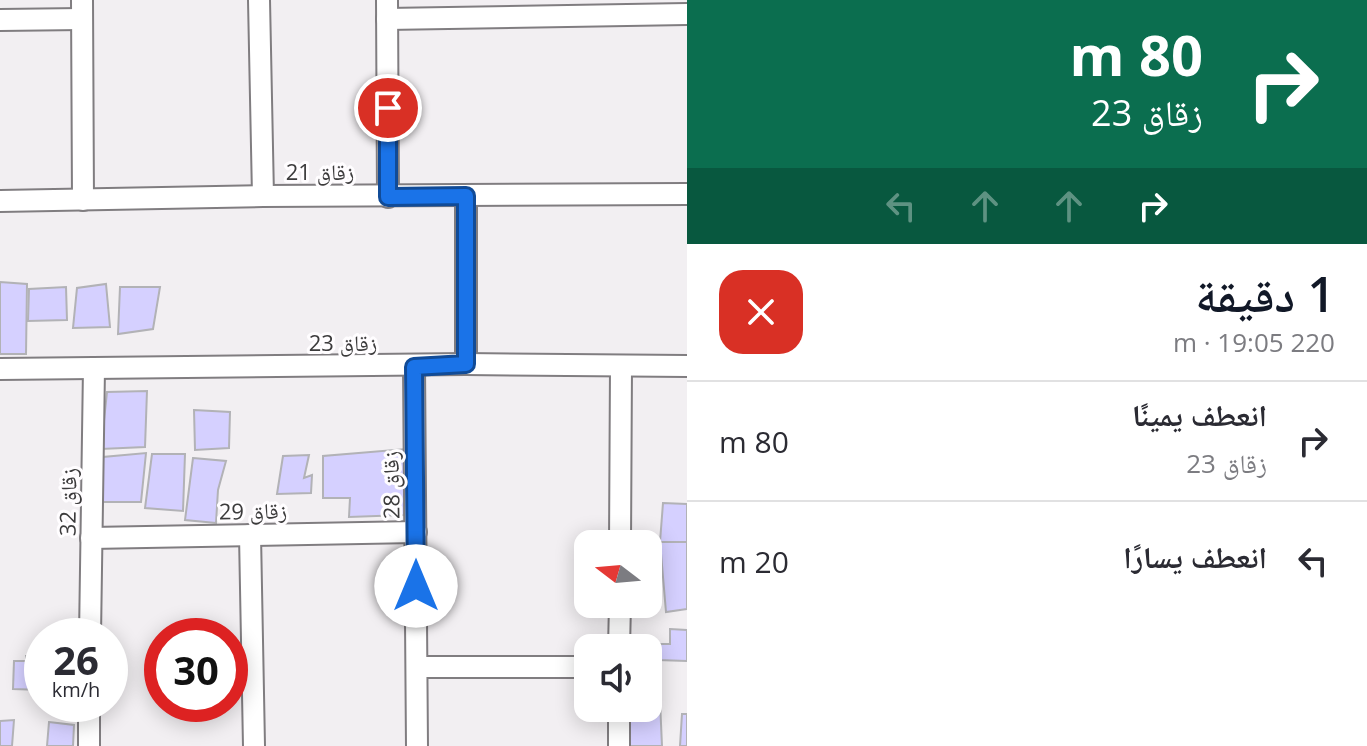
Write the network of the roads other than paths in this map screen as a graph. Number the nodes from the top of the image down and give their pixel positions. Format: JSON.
{"nodes":[{"id":1,"x":259,"y":0,"type":"edge"},
{"id":2,"x":550,"y":8,"type":"edge"},
{"id":3,"x":82,"y":9,"type":"edge"},
{"id":4,"x":387,"y":10,"type":"edge"},
{"id":5,"x":687,"y":14,"type":"edge"},
{"id":6,"x":0,"y":20,"type":"edge"},
{"id":7,"x":687,"y":194,"type":"edge"},
{"id":8,"x":263,"y":196,"type":"junction"},
{"id":9,"x":466,"y":196,"type":"junction"},
{"id":10,"x":388,"y":197,"type":"junction"},
{"id":11,"x":83,"y":200,"type":"junction"},
{"id":12,"x":0,"y":201,"type":"edge"},
{"id":13,"x":466,"y":364,"type":"junction"},
{"id":14,"x":687,"y":366,"type":"edge"},
{"id":15,"x":414,"y":367,"type":"junction"},
{"id":16,"x":621,"y":367,"type":"junction"},
{"id":17,"x":94,"y":368,"type":"junction"},
{"id":18,"x":0,"y":369,"type":"edge"},
{"id":19,"x":620,"y":530,"type":"edge"},
{"id":20,"x":416,"y":532,"type":"junction"},
{"id":21,"x":250,"y":535,"type":"junction"},
{"id":22,"x":91,"y":538,"type":"junction"},
{"id":23,"x":90,"y":618,"type":"edge"},
{"id":24,"x":417,"y":667,"type":"junction"},
{"id":25,"x":574,"y":667,"type":"edge"},
{"id":26,"x":89,"y":722,"type":"edge"},
{"id":27,"x":619,"y":722,"type":"edge"},
{"id":28,"x":89,"y":746,"type":"edge"},
{"id":29,"x":254,"y":746,"type":"edge"},
{"id":30,"x":417,"y":746,"type":"edge"},
{"id":31,"x":619,"y":746,"type":"edge"}],
"edges":[{"from":1,"to":8,"type":"street"},
{"from":2,"to":4,"type":"street"},
{"from":2,"to":5,"type":"street"},
{"from":3,"to":6,"type":"street"},
{"from":3,"to":11,"type":"street"},
{"from":4,"to":10,"type":"street"},
{"from":7,"to":9,"type":"street","name":"زقاق 21"},
{"from":8,"to":10,"type":"street","name":"زقاق 21"},
{"from":8,"to":11,"type":"street","name":"زقاق 21"},
{"from":9,"to":10,"type":"street","name":"زقاق 21"},
{"from":9,"to":13,"type":"street"},
{"from":11,"to":12,"type":"street","name":"زقاق 21"},
{"from":13,"to":15,"type":"street","name":"زقاق 23"},
{"from":13,"to":16,"type":"street","name":"زقاق 23"},
{"from":14,"to":16,"type":"street","name":"زقاق 23"},
{"from":15,"to":17,"type":"street","name":"زقاق 23"},
{"from":15,"to":20,"type":"street","name":"زقاق 28"},
{"from":16,"to":19,"type":"street"},
{"from":17,"to":18,"type":"street","name":"زقاق 23"},
{"from":17,"to":22,"type":"street","name":"زقاق 32"},
{"from":20,"to":21,"type":"street","name":"زقاق 29"},
{"from":20,"to":24,"type":"street","name":"زقاق 28"},
{"from":21,"to":22,"type":"street","name":"زقاق 29"},
{"from":21,"to":29,"type":"street"},
{"from":22,"to":23,"type":"street","name":"زقاق 32"},
{"from":24,"to":25,"type":"street"},
{"from":24,"to":30,"type":"street","name":"زقاق 28"},
{"from":26,"to":28,"type":"street"},
{"from":27,"to":31,"type":"street"}]}
